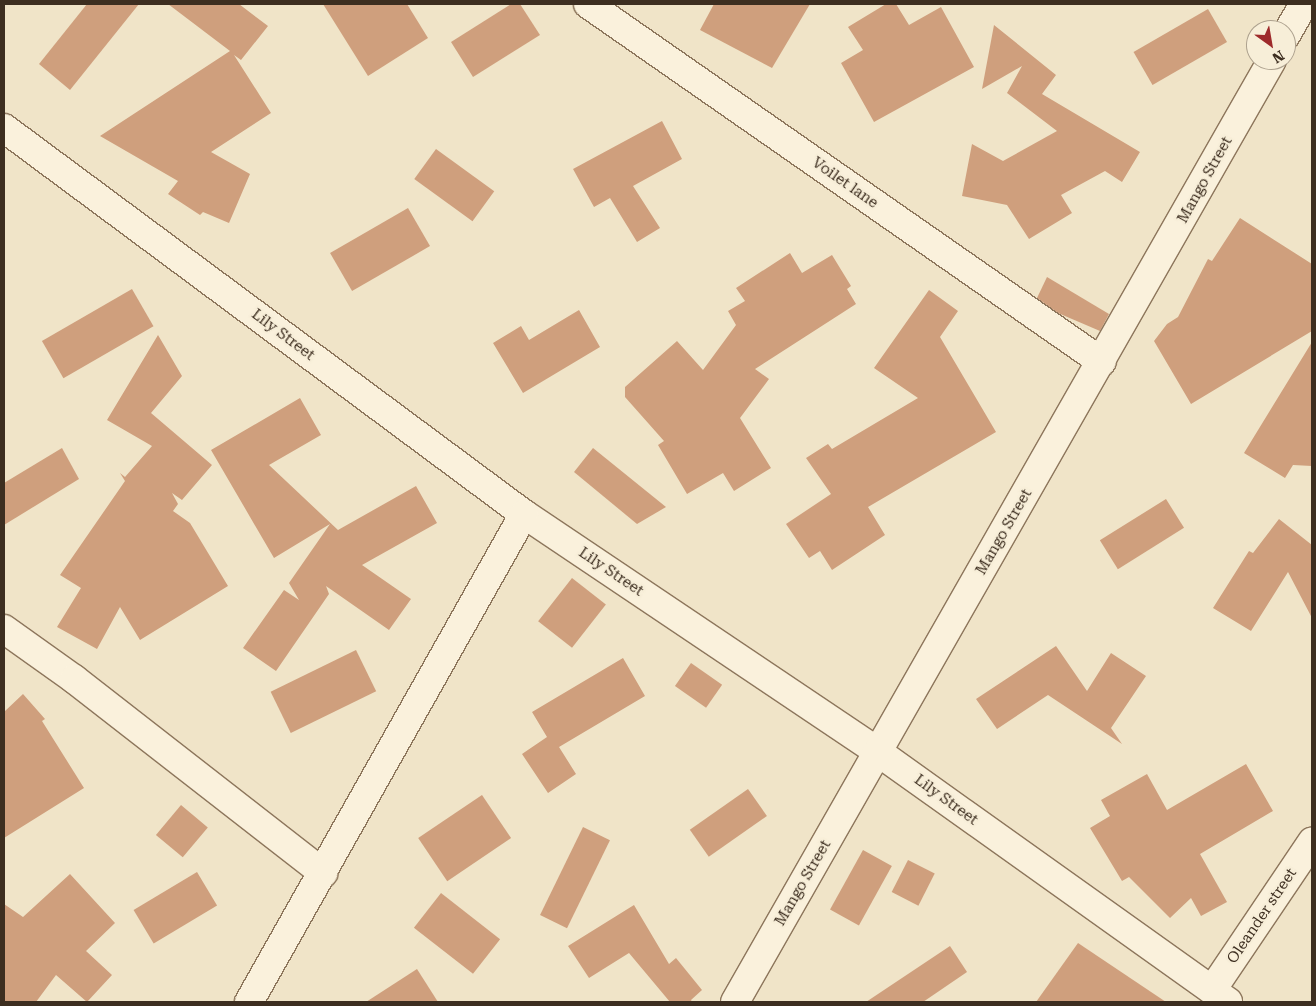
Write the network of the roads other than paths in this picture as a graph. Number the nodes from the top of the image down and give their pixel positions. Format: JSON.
{"nodes":[{"id":1,"x":588,"y":4,"type":"edge"},
{"id":2,"x":1304,"y":4,"type":"edge"},
{"id":3,"x":1295,"y":20,"type":"edge"},
{"id":4,"x":1266,"y":70,"type":"edge"},
{"id":5,"x":4,"y":128,"type":"edge"},
{"id":6,"x":1102,"y":362,"type":"junction"},
{"id":7,"x":524,"y":514,"type":"junction"},
{"id":8,"x":4,"y":629,"type":"edge"},
{"id":9,"x":878,"y":752,"type":"junction"},
{"id":10,"x":1312,"y":842,"type":"edge"},
{"id":11,"x":323,"y":873,"type":"junction"},
{"id":12,"x":1220,"y":996,"type":"edge"},
{"id":13,"x":249,"y":1002,"type":"edge"},
{"id":14,"x":735,"y":1002,"type":"edge"}],
"edges":[{"from":1,"to":6,"type":"street","name":"Voilet lane"},
{"from":2,"to":3,"type":"street"},
{"from":4,"to":6,"type":"street","name":"Mango Street"},
{"from":5,"to":7,"type":"street","name":"Lily Street"},
{"from":6,"to":9,"type":"street","name":"Mango Street"},
{"from":7,"to":9,"type":"street","name":"Lily Street"},
{"from":7,"to":11,"type":"street"},
{"from":8,"to":11,"type":"street"},
{"from":9,"to":12,"type":"street","name":"Lily Street"},
{"from":9,"to":14,"type":"street","name":"Mango Street"},
{"from":10,"to":12,"type":"street","name":"Oleander street"},
{"from":11,"to":13,"type":"street"}]}
